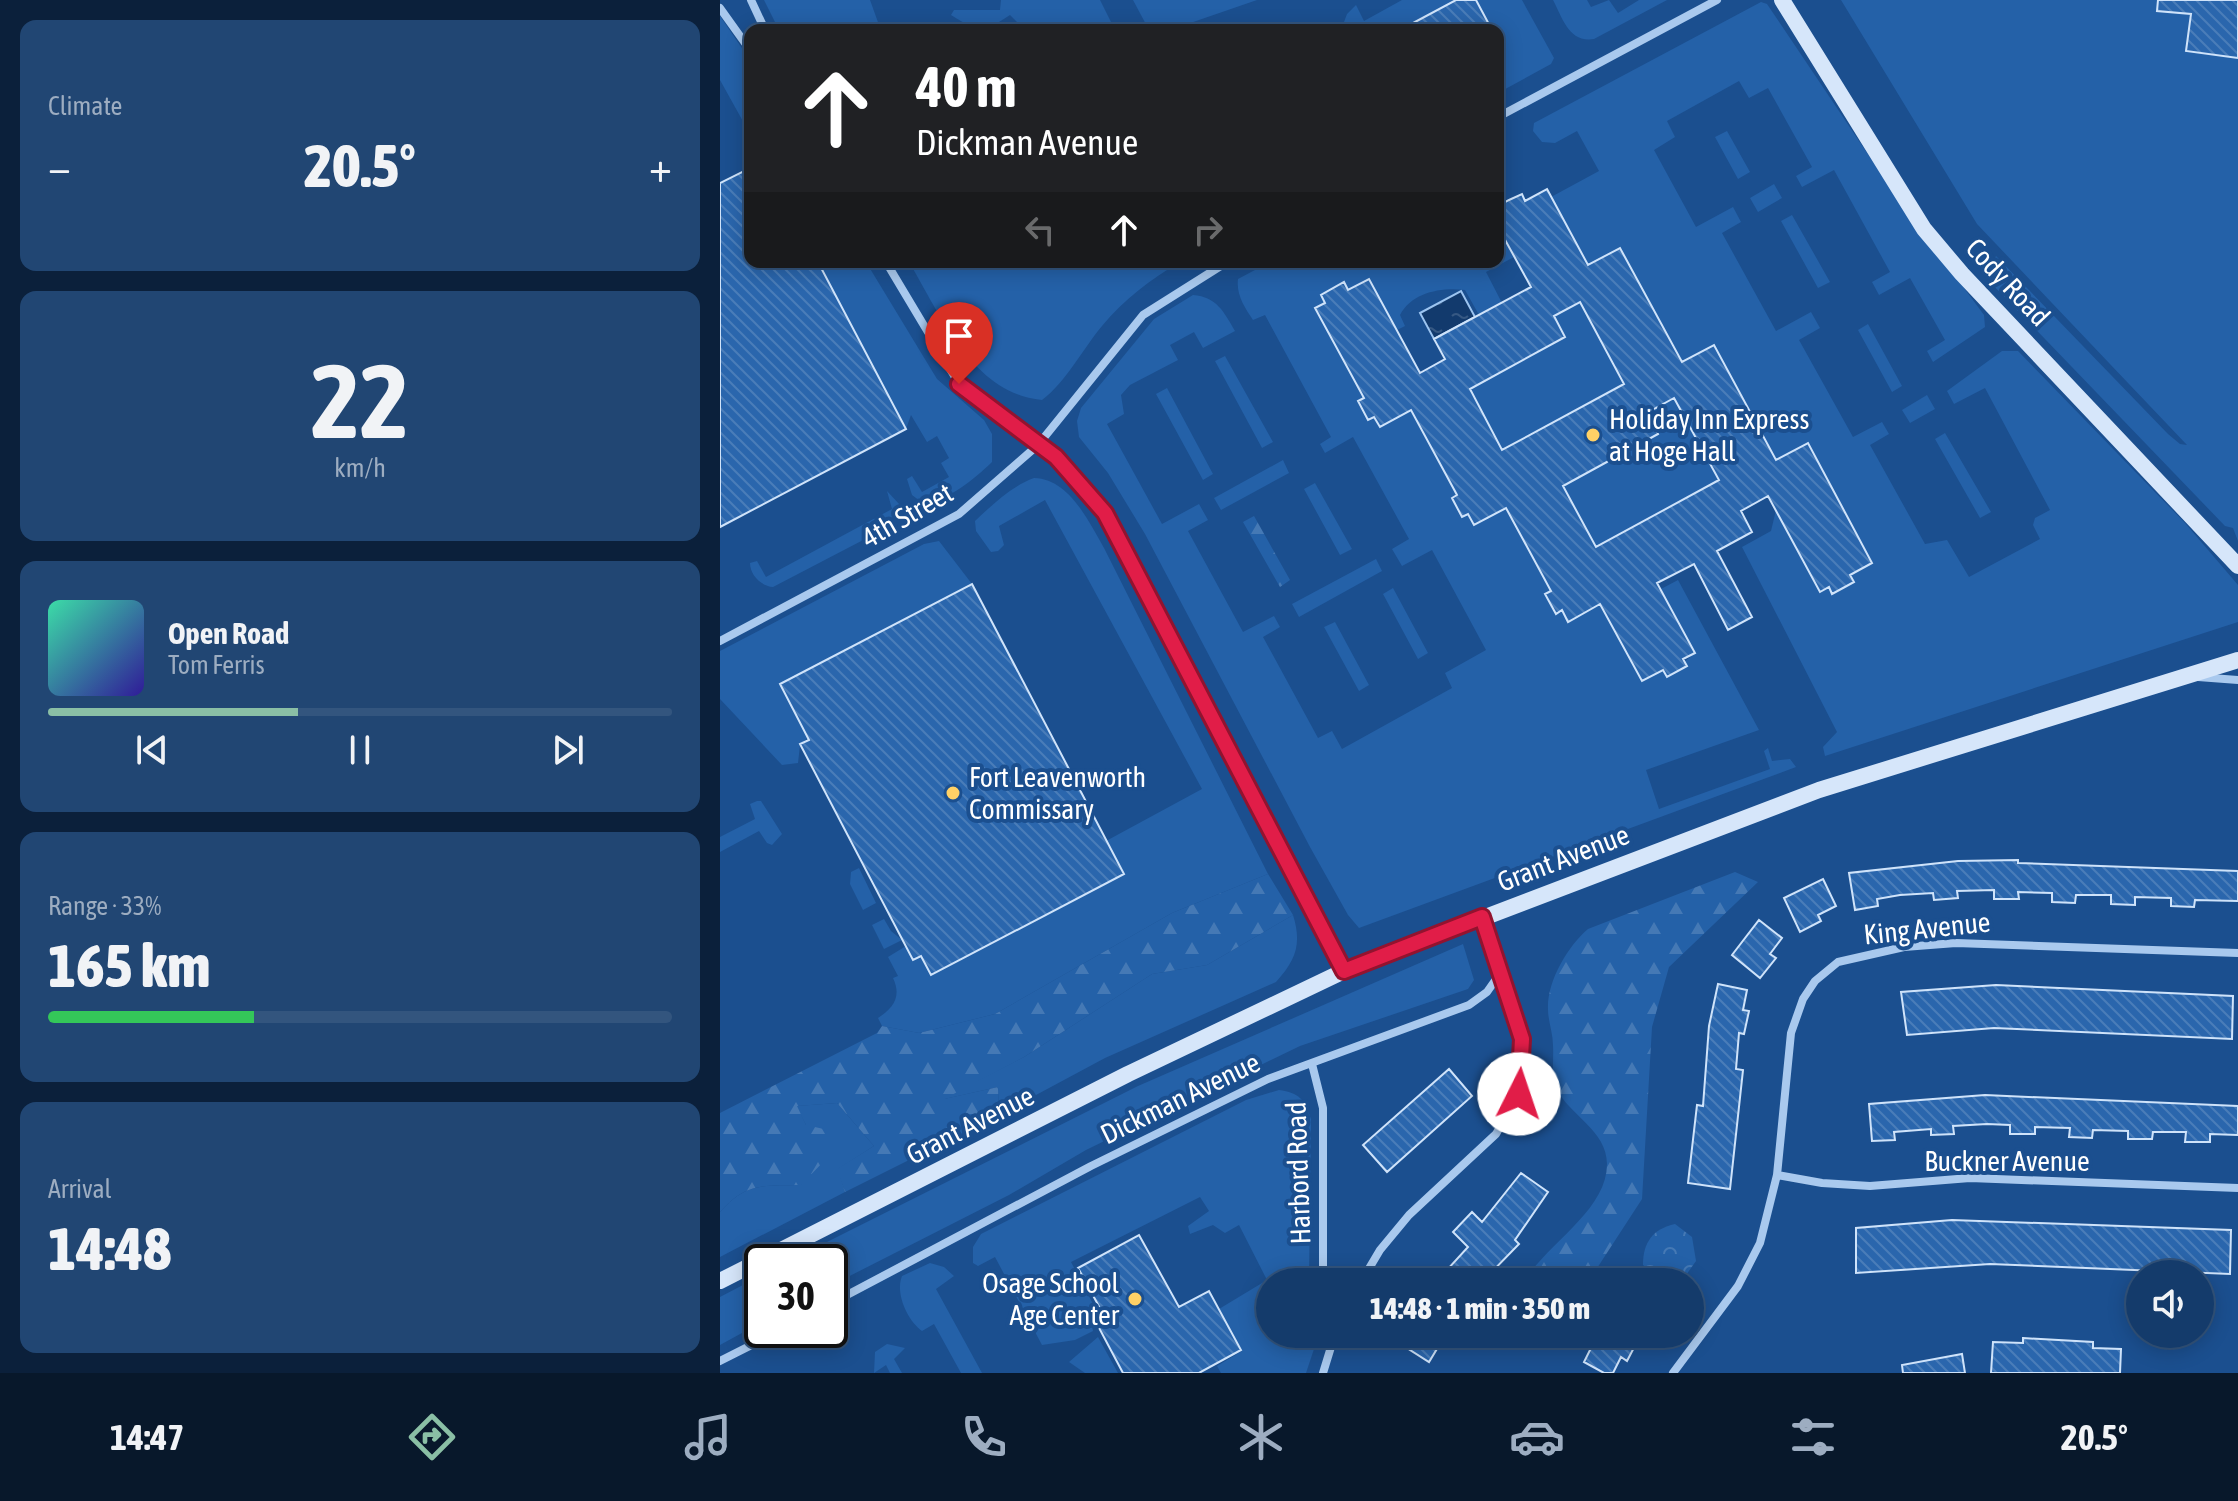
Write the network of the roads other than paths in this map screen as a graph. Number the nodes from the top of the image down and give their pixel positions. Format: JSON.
{"nodes":[{"id":1,"x":751,"y":0,"type":"edge"},
{"id":2,"x":1717,"y":0,"type":"edge"},
{"id":3,"x":1782,"y":0,"type":"edge"},
{"id":4,"x":720,"y":8,"type":"edge"},
{"id":5,"x":762,"y":24,"type":"edge"},
{"id":6,"x":744,"y":42,"type":"edge"},
{"id":7,"x":1504,"y":114,"type":"edge"},
{"id":8,"x":890,"y":268,"type":"edge"},
{"id":9,"x":1217,"y":268,"type":"edge"},
{"id":10,"x":1038,"y":445,"type":"junction"},
{"id":11,"x":2238,"y":566,"type":"edge"},
{"id":12,"x":720,"y":641,"type":"edge"},
{"id":13,"x":2238,"y":660,"type":"edge"},
{"id":14,"x":2185,"y":676,"type":"junction"},
{"id":15,"x":2238,"y":680,"type":"edge"},
{"id":16,"x":1482,"y":917,"type":"junction"},
{"id":17,"x":2238,"y":953,"type":"edge"},
{"id":18,"x":1344,"y":971,"type":"junction"},
{"id":19,"x":1499,"y":975,"type":"junction"},
{"id":20,"x":1312,"y":1064,"type":"junction"},
{"id":21,"x":1777,"y":1175,"type":"junction"},
{"id":22,"x":2238,"y":1188,"type":"edge"},
{"id":23,"x":1323,"y":1268,"type":"edge"},
{"id":24,"x":1369,"y":1268,"type":"edge"},
{"id":25,"x":720,"y":1281,"type":"edge"},
{"id":26,"x":848,"y":1294,"type":"edge"},
{"id":27,"x":746,"y":1348,"type":"edge"},
{"id":28,"x":1331,"y":1348,"type":"edge"},
{"id":29,"x":720,"y":1361,"type":"edge"},
{"id":30,"x":1323,"y":1373,"type":"edge"},
{"id":31,"x":1673,"y":1373,"type":"edge"}],
"edges":[{"from":1,"to":5,"type":"street"},
{"from":2,"to":7,"type":"street"},
{"from":3,"to":11,"type":"main road","name":"Cody Road"},
{"from":4,"to":6,"type":"street"},
{"from":8,"to":10,"type":"street"},
{"from":9,"to":10,"type":"street","name":"4th Street"},
{"from":10,"to":12,"type":"street","name":"4th Street"},
{"from":10,"to":18,"type":"street"},
{"from":13,"to":14,"type":"main road","name":"Grant Avenue"},
{"from":14,"to":15,"type":"street"},
{"from":14,"to":16,"type":"main road","name":"Grant Avenue"},
{"from":16,"to":18,"type":"main road","name":"Grant Avenue"},
{"from":16,"to":19,"type":"street"},
{"from":17,"to":21,"type":"street","name":"King Avenue"},
{"from":18,"to":25,"type":"main road","name":"Grant Avenue"},
{"from":19,"to":20,"type":"street","name":"Dickman Avenue"},
{"from":19,"to":24,"type":"street"},
{"from":20,"to":23,"type":"street","name":"Harbord Road"},
{"from":20,"to":26,"type":"street","name":"Dickman Avenue"},
{"from":21,"to":22,"type":"street","name":"Buckner Avenue"},
{"from":21,"to":31,"type":"street","name":"King Avenue"},
{"from":27,"to":29,"type":"street"},
{"from":28,"to":30,"type":"street"}]}
